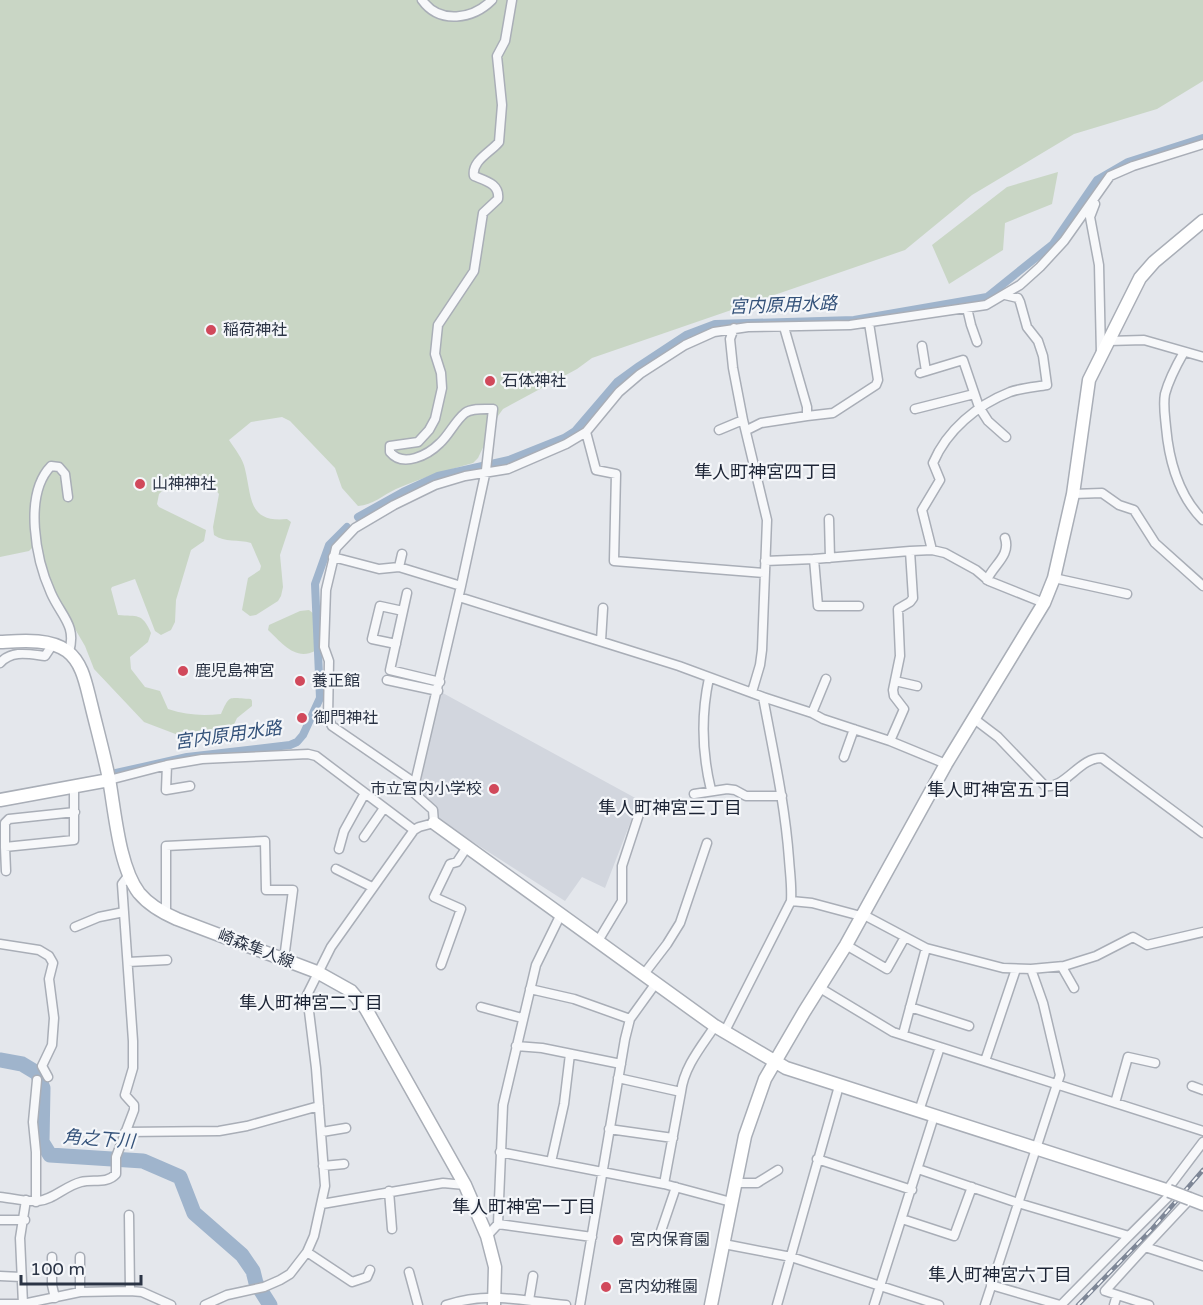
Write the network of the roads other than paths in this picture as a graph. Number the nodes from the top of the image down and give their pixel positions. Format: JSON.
{"nodes":[{"id":1,"x":422,"y":0,"type":"edge"},
{"id":2,"x":492,"y":0,"type":"edge"},
{"id":3,"x":512,"y":0,"type":"edge"},
{"id":4,"x":1203,"y":144,"type":"edge"},
{"id":5,"x":1099,"y":192,"type":"junction"},
{"id":6,"x":1203,"y":221,"type":"edge"},
{"id":7,"x":1005,"y":295,"type":"junction"},
{"id":8,"x":967,"y":308,"type":"junction"},
{"id":9,"x":869,"y":323,"type":"junction"},
{"id":10,"x":784,"y":327,"type":"junction"},
{"id":11,"x":735,"y":328,"type":"junction"},
{"id":12,"x":1108,"y":341,"type":"junction"},
{"id":13,"x":977,"y":342,"type":"dead end"},
{"id":14,"x":922,"y":346,"type":"dead end"},
{"id":15,"x":1184,"y":352,"type":"junction"},
{"id":16,"x":1101,"y":355,"type":"junction"},
{"id":17,"x":1203,"y":357,"type":"edge"},
{"id":18,"x":974,"y":394,"type":"junction"},
{"id":19,"x":979,"y":408,"type":"junction"},
{"id":20,"x":915,"y":409,"type":"dead end"},
{"id":21,"x":807,"y":416,"type":"junction"},
{"id":22,"x":743,"y":420,"type":"junction"},
{"id":23,"x":719,"y":430,"type":"dead end"},
{"id":24,"x":747,"y":430,"type":"junction"},
{"id":25,"x":586,"y":432,"type":"junction"},
{"id":26,"x":1006,"y":436,"type":"dead end"},
{"id":27,"x":485,"y":472,"type":"junction"},
{"id":28,"x":1073,"y":494,"type":"junction"},
{"id":29,"x":68,"y":497,"type":"dead end"},
{"id":30,"x":829,"y":519,"type":"dead end"},
{"id":31,"x":1203,"y":520,"type":"edge"},
{"id":32,"x":1005,"y":538,"type":"dead end"},
{"id":33,"x":932,"y":550,"type":"junction"},
{"id":34,"x":910,"y":551,"type":"junction"},
{"id":35,"x":402,"y":554,"type":"dead end"},
{"id":36,"x":333,"y":557,"type":"junction"},
{"id":37,"x":830,"y":558,"type":"junction"},
{"id":38,"x":814,"y":559,"type":"junction"},
{"id":39,"x":765,"y":561,"type":"junction"},
{"id":40,"x":399,"y":567,"type":"junction"},
{"id":41,"x":764,"y":573,"type":"junction"},
{"id":42,"x":1054,"y":578,"type":"junction"},
{"id":43,"x":987,"y":580,"type":"junction"},
{"id":44,"x":461,"y":586,"type":"junction"},
{"id":45,"x":1203,"y":586,"type":"edge"},
{"id":46,"x":407,"y":593,"type":"dead end"},
{"id":47,"x":1127,"y":594,"type":"dead end"},
{"id":48,"x":459,"y":597,"type":"junction"},
{"id":49,"x":1044,"y":603,"type":"junction"},
{"id":50,"x":859,"y":606,"type":"dead end"},
{"id":51,"x":603,"y":608,"type":"dead end"},
{"id":52,"x":403,"y":611,"type":"junction"},
{"id":53,"x":601,"y":641,"type":"junction"},
{"id":54,"x":0,"y":642,"type":"edge"},
{"id":55,"x":53,"y":644,"type":"junction"},
{"id":56,"x":396,"y":644,"type":"junction"},
{"id":57,"x":69,"y":652,"type":"junction"},
{"id":58,"x":0,"y":663,"type":"edge"},
{"id":59,"x":709,"y":678,"type":"junction"},
{"id":60,"x":826,"y":679,"type":"dead end"},
{"id":61,"x":387,"y":680,"type":"dead end"},
{"id":62,"x":895,"y":681,"type":"junction"},
{"id":63,"x":440,"y":682,"type":"junction"},
{"id":64,"x":917,"y":686,"type":"dead end"},
{"id":65,"x":438,"y":691,"type":"junction"},
{"id":66,"x":752,"y":693,"type":"junction"},
{"id":67,"x":763,"y":697,"type":"junction"},
{"id":68,"x":812,"y":713,"type":"junction"},
{"id":69,"x":973,"y":718,"type":"junction"},
{"id":70,"x":854,"y":729,"type":"junction"},
{"id":71,"x":890,"y":741,"type":"junction"},
{"id":72,"x":844,"y":758,"type":"dead end"},
{"id":73,"x":946,"y":764,"type":"junction"},
{"id":74,"x":167,"y":765,"type":"junction"},
{"id":75,"x":109,"y":780,"type":"junction"},
{"id":76,"x":415,"y":783,"type":"junction"},
{"id":77,"x":74,"y":786,"type":"junction"},
{"id":78,"x":190,"y":786,"type":"dead end"},
{"id":79,"x":711,"y":790,"type":"junction"},
{"id":80,"x":365,"y":793,"type":"junction"},
{"id":81,"x":694,"y":794,"type":"dead end"},
{"id":82,"x":782,"y":796,"type":"junction"},
{"id":83,"x":0,"y":800,"type":"edge"},
{"id":84,"x":642,"y":805,"type":"dead end"},
{"id":85,"x":384,"y":808,"type":"junction"},
{"id":86,"x":75,"y":812,"type":"junction"},
{"id":87,"x":434,"y":823,"type":"junction"},
{"id":88,"x":414,"y":831,"type":"junction"},
{"id":89,"x":1203,"y":833,"type":"edge"},
{"id":90,"x":364,"y":837,"type":"dead end"},
{"id":91,"x":707,"y":843,"type":"dead end"},
{"id":92,"x":5,"y":847,"type":"junction"},
{"id":93,"x":467,"y":847,"type":"junction"},
{"id":94,"x":339,"y":849,"type":"dead end"},
{"id":95,"x":336,"y":869,"type":"dead end"},
{"id":96,"x":6,"y":871,"type":"dead end"},
{"id":97,"x":129,"y":875,"type":"junction"},
{"id":98,"x":372,"y":887,"type":"junction"},
{"id":99,"x":791,"y":901,"type":"junction"},
{"id":100,"x":124,"y":912,"type":"junction"},
{"id":101,"x":166,"y":914,"type":"junction"},
{"id":102,"x":561,"y":914,"type":"junction"},
{"id":103,"x":864,"y":915,"type":"junction"},
{"id":104,"x":75,"y":927,"type":"dead end"},
{"id":105,"x":1203,"y":932,"type":"edge"},
{"id":106,"x":905,"y":937,"type":"junction"},
{"id":107,"x":598,"y":941,"type":"junction"},
{"id":108,"x":0,"y":944,"type":"edge"},
{"id":109,"x":846,"y":945,"type":"junction"},
{"id":110,"x":926,"y":948,"type":"junction"},
{"id":111,"x":284,"y":959,"type":"junction"},
{"id":112,"x":167,"y":960,"type":"dead end"},
{"id":113,"x":128,"y":962,"type":"junction"},
{"id":114,"x":441,"y":965,"type":"dead end"},
{"id":115,"x":1062,"y":967,"type":"junction"},
{"id":116,"x":1016,"y":969,"type":"junction"},
{"id":117,"x":1031,"y":969,"type":"junction"},
{"id":118,"x":317,"y":972,"type":"junction"},
{"id":119,"x":644,"y":974,"type":"junction"},
{"id":120,"x":656,"y":983,"type":"junction"},
{"id":121,"x":820,"y":988,"type":"junction"},
{"id":122,"x":1074,"y":988,"type":"dead end"},
{"id":123,"x":531,"y":989,"type":"junction"},
{"id":124,"x":481,"y":1007,"type":"dead end"},
{"id":125,"x":910,"y":1007,"type":"junction"},
{"id":126,"x":522,"y":1018,"type":"junction"},
{"id":127,"x":630,"y":1019,"type":"junction"},
{"id":128,"x":969,"y":1026,"type":"dead end"},
{"id":129,"x":720,"y":1028,"type":"junction"},
{"id":130,"x":903,"y":1034,"type":"junction"},
{"id":131,"x":516,"y":1046,"type":"junction"},
{"id":132,"x":940,"y":1047,"type":"junction"},
{"id":133,"x":570,"y":1054,"type":"junction"},
{"id":134,"x":774,"y":1061,"type":"junction"},
{"id":135,"x":985,"y":1061,"type":"junction"},
{"id":136,"x":1155,"y":1063,"type":"dead end"},
{"id":137,"x":621,"y":1064,"type":"junction"},
{"id":138,"x":48,"y":1077,"type":"dead end"},
{"id":139,"x":618,"y":1078,"type":"junction"},
{"id":140,"x":37,"y":1080,"type":"dead end"},
{"id":141,"x":1057,"y":1085,"type":"junction"},
{"id":142,"x":840,"y":1086,"type":"junction"},
{"id":143,"x":1192,"y":1086,"type":"dead end"},
{"id":144,"x":1203,"y":1090,"type":"edge"},
{"id":145,"x":681,"y":1092,"type":"junction"},
{"id":146,"x":1115,"y":1103,"type":"junction"},
{"id":147,"x":319,"y":1107,"type":"junction"},
{"id":148,"x":919,"y":1111,"type":"junction"},
{"id":149,"x":934,"y":1116,"type":"junction"},
{"id":150,"x":346,"y":1128,"type":"dead end"},
{"id":151,"x":609,"y":1129,"type":"junction"},
{"id":152,"x":1203,"y":1131,"type":"edge"},
{"id":153,"x":125,"y":1132,"type":"junction"},
{"id":154,"x":322,"y":1132,"type":"junction"},
{"id":155,"x":673,"y":1138,"type":"junction"},
{"id":156,"x":1203,"y":1142,"type":"edge"},
{"id":157,"x":1036,"y":1149,"type":"junction"},
{"id":158,"x":500,"y":1152,"type":"junction"},
{"id":159,"x":817,"y":1159,"type":"junction"},
{"id":160,"x":551,"y":1162,"type":"junction"},
{"id":161,"x":344,"y":1164,"type":"dead end"},
{"id":162,"x":322,"y":1166,"type":"junction"},
{"id":163,"x":918,"y":1169,"type":"junction"},
{"id":164,"x":778,"y":1170,"type":"dead end"},
{"id":165,"x":602,"y":1171,"type":"junction"},
{"id":166,"x":735,"y":1183,"type":"junction"},
{"id":167,"x":664,"y":1184,"type":"junction"},
{"id":168,"x":465,"y":1185,"type":"junction"},
{"id":169,"x":676,"y":1187,"type":"junction"},
{"id":170,"x":972,"y":1187,"type":"junction"},
{"id":171,"x":912,"y":1190,"type":"junction"},
{"id":172,"x":389,"y":1191,"type":"junction"},
{"id":173,"x":1169,"y":1191,"type":"junction"},
{"id":174,"x":0,"y":1197,"type":"edge"},
{"id":175,"x":1190,"y":1199,"type":"junction"},
{"id":176,"x":26,"y":1200,"type":"junction"},
{"id":177,"x":36,"y":1202,"type":"junction"},
{"id":178,"x":731,"y":1202,"type":"junction"},
{"id":179,"x":322,"y":1203,"type":"junction"},
{"id":180,"x":1018,"y":1203,"type":"junction"},
{"id":181,"x":1203,"y":1204,"type":"edge"},
{"id":182,"x":129,"y":1215,"type":"dead end"},
{"id":183,"x":902,"y":1219,"type":"junction"},
{"id":184,"x":0,"y":1220,"type":"edge"},
{"id":185,"x":24,"y":1220,"type":"junction"},
{"id":186,"x":498,"y":1224,"type":"junction"},
{"id":187,"x":392,"y":1229,"type":"dead end"},
{"id":188,"x":660,"y":1234,"type":"dead end"},
{"id":189,"x":487,"y":1236,"type":"junction"},
{"id":190,"x":1129,"y":1236,"type":"junction"},
{"id":191,"x":592,"y":1237,"type":"junction"},
{"id":192,"x":724,"y":1244,"type":"junction"},
{"id":193,"x":1145,"y":1247,"type":"junction"},
{"id":194,"x":307,"y":1252,"type":"junction"},
{"id":195,"x":52,"y":1257,"type":"dead end"},
{"id":196,"x":80,"y":1257,"type":"dead end"},
{"id":197,"x":791,"y":1257,"type":"junction"},
{"id":198,"x":1203,"y":1266,"type":"edge"},
{"id":199,"x":370,"y":1270,"type":"dead end"},
{"id":200,"x":409,"y":1272,"type":"dead end"},
{"id":201,"x":0,"y":1276,"type":"edge"},
{"id":202,"x":533,"y":1276,"type":"dead end"},
{"id":203,"x":21,"y":1277,"type":"junction"},
{"id":204,"x":991,"y":1284,"type":"junction"},
{"id":205,"x":881,"y":1286,"type":"junction"},
{"id":206,"x":130,"y":1291,"type":"junction"},
{"id":207,"x":80,"y":1292,"type":"junction"},
{"id":208,"x":1118,"y":1295,"type":"junction"},
{"id":209,"x":55,"y":1298,"type":"junction"},
{"id":210,"x":529,"y":1300,"type":"junction"},
{"id":211,"x":494,"y":1301,"type":"edge"},
{"id":212,"x":159,"y":1303,"type":"edge"},
{"id":213,"x":0,"y":1304,"type":"edge"},
{"id":214,"x":23,"y":1304,"type":"edge"},
{"id":215,"x":171,"y":1305,"type":"edge"},
{"id":216,"x":205,"y":1305,"type":"edge"},
{"id":217,"x":418,"y":1305,"type":"edge"},
{"id":218,"x":446,"y":1305,"type":"edge"},
{"id":219,"x":566,"y":1305,"type":"edge"},
{"id":220,"x":580,"y":1305,"type":"edge"},
{"id":221,"x":711,"y":1305,"type":"edge"},
{"id":222,"x":777,"y":1305,"type":"edge"},
{"id":223,"x":874,"y":1305,"type":"edge"},
{"id":224,"x":939,"y":1305,"type":"edge"},
{"id":225,"x":985,"y":1305,"type":"edge"},
{"id":226,"x":1060,"y":1305,"type":"edge"},
{"id":227,"x":1114,"y":1305,"type":"edge"},
{"id":228,"x":1149,"y":1305,"type":"edge"}],
"edges":[{"from":1,"to":2,"type":"street"},
{"from":3,"to":27,"type":"street"},
{"from":4,"to":5,"type":"street"},
{"from":5,"to":7,"type":"street"},
{"from":5,"to":16,"type":"street"},
{"from":6,"to":12,"type":"street"},
{"from":7,"to":8,"type":"street"},
{"from":7,"to":19,"type":"street"},
{"from":8,"to":9,"type":"street"},
{"from":8,"to":13,"type":"street"},
{"from":9,"to":10,"type":"street"},
{"from":9,"to":21,"type":"street"},
{"from":10,"to":11,"type":"street"},
{"from":10,"to":21,"type":"street"},
{"from":11,"to":22,"type":"street"},
{"from":11,"to":25,"type":"street"},
{"from":12,"to":15,"type":"street"},
{"from":12,"to":16,"type":"street"},
{"from":14,"to":18,"type":"street"},
{"from":15,"to":17,"type":"street"},
{"from":15,"to":31,"type":"street"},
{"from":16,"to":28,"type":"street"},
{"from":18,"to":19,"type":"street"},
{"from":18,"to":20,"type":"street"},
{"from":19,"to":26,"type":"street"},
{"from":19,"to":33,"type":"street"},
{"from":21,"to":24,"type":"street"},
{"from":22,"to":23,"type":"street"},
{"from":22,"to":24,"type":"street"},
{"from":24,"to":39,"type":"street"},
{"from":25,"to":27,"type":"street"},
{"from":25,"to":41,"type":"street"},
{"from":27,"to":36,"type":"street"},
{"from":27,"to":44,"type":"street"},
{"from":28,"to":42,"type":"street"},
{"from":28,"to":45,"type":"street"},
{"from":29,"to":57,"type":"street"},
{"from":30,"to":37,"type":"street"},
{"from":32,"to":43,"type":"street"},
{"from":33,"to":34,"type":"street"},
{"from":33,"to":43,"type":"street"},
{"from":34,"to":37,"type":"street"},
{"from":34,"to":62,"type":"street"},
{"from":35,"to":40,"type":"street"},
{"from":36,"to":40,"type":"street"},
{"from":36,"to":76,"type":"street"},
{"from":37,"to":38,"type":"street"},
{"from":38,"to":39,"type":"street"},
{"from":38,"to":50,"type":"street"},
{"from":39,"to":41,"type":"street"},
{"from":40,"to":44,"type":"street"},
{"from":41,"to":66,"type":"street"},
{"from":42,"to":47,"type":"street"},
{"from":42,"to":49,"type":"street"},
{"from":43,"to":49,"type":"street"},
{"from":44,"to":48,"type":"street"},
{"from":46,"to":52,"type":"street"},
{"from":48,"to":53,"type":"street"},
{"from":48,"to":63,"type":"street"},
{"from":49,"to":69,"type":"street"},
{"from":51,"to":53,"type":"street"},
{"from":52,"to":56,"type":"street"},
{"from":52,"to":56,"type":"street"},
{"from":53,"to":59,"type":"street"},
{"from":54,"to":55,"type":"street"},
{"from":55,"to":57,"type":"street"},
{"from":55,"to":58,"type":"street"},
{"from":56,"to":63,"type":"street"},
{"from":57,"to":75,"type":"street","name":"崎森隼人線"},
{"from":59,"to":66,"type":"street"},
{"from":59,"to":79,"type":"street"},
{"from":60,"to":68,"type":"street"},
{"from":61,"to":65,"type":"street"},
{"from":62,"to":64,"type":"street"},
{"from":62,"to":71,"type":"street"},
{"from":63,"to":65,"type":"street"},
{"from":65,"to":76,"type":"street"},
{"from":66,"to":67,"type":"street"},
{"from":67,"to":68,"type":"street"},
{"from":67,"to":82,"type":"street"},
{"from":68,"to":70,"type":"street"},
{"from":69,"to":73,"type":"street"},
{"from":69,"to":89,"type":"street"},
{"from":70,"to":71,"type":"street"},
{"from":70,"to":72,"type":"street"},
{"from":71,"to":73,"type":"street"},
{"from":73,"to":103,"type":"street"},
{"from":74,"to":75,"type":"street"},
{"from":74,"to":78,"type":"street"},
{"from":74,"to":80,"type":"street"},
{"from":75,"to":77,"type":"street"},
{"from":75,"to":97,"type":"street","name":"崎森隼人線"},
{"from":76,"to":87,"type":"street"},
{"from":77,"to":83,"type":"street"},
{"from":77,"to":86,"type":"street"},
{"from":79,"to":81,"type":"street"},
{"from":79,"to":82,"type":"street"},
{"from":80,"to":85,"type":"street"},
{"from":80,"to":94,"type":"street"},
{"from":82,"to":99,"type":"street"},
{"from":84,"to":107,"type":"street"},
{"from":85,"to":88,"type":"street"},
{"from":85,"to":90,"type":"street"},
{"from":86,"to":92,"type":"street"},
{"from":86,"to":92,"type":"street"},
{"from":87,"to":88,"type":"street"},
{"from":87,"to":93,"type":"street"},
{"from":88,"to":98,"type":"street"},
{"from":91,"to":119,"type":"street"},
{"from":92,"to":96,"type":"street"},
{"from":93,"to":102,"type":"street"},
{"from":93,"to":114,"type":"street"},
{"from":95,"to":98,"type":"street"},
{"from":97,"to":100,"type":"street"},
{"from":97,"to":101,"type":"street","name":"崎森隼人線"},
{"from":98,"to":118,"type":"street"},
{"from":99,"to":103,"type":"street"},
{"from":99,"to":129,"type":"street"},
{"from":100,"to":104,"type":"street"},
{"from":100,"to":113,"type":"street"},
{"from":101,"to":111,"type":"street","name":"崎森隼人線"},
{"from":101,"to":111,"type":"street"},
{"from":102,"to":107,"type":"street"},
{"from":102,"to":123,"type":"street"},
{"from":103,"to":106,"type":"street"},
{"from":103,"to":109,"type":"street"},
{"from":105,"to":115,"type":"street"},
{"from":106,"to":109,"type":"street"},
{"from":106,"to":110,"type":"street"},
{"from":107,"to":119,"type":"street"},
{"from":108,"to":138,"type":"street"},
{"from":109,"to":121,"type":"street"},
{"from":110,"to":116,"type":"street"},
{"from":110,"to":125,"type":"street"},
{"from":111,"to":118,"type":"street","name":"崎森隼人線"},
{"from":112,"to":113,"type":"street"},
{"from":113,"to":153,"type":"street"},
{"from":115,"to":117,"type":"street"},
{"from":115,"to":122,"type":"street"},
{"from":116,"to":117,"type":"street"},
{"from":116,"to":135,"type":"street"},
{"from":117,"to":141,"type":"street"},
{"from":118,"to":147,"type":"street"},
{"from":118,"to":168,"type":"street","name":"崎森隼人線"},
{"from":119,"to":120,"type":"street"},
{"from":120,"to":127,"type":"street"},
{"from":120,"to":129,"type":"street"},
{"from":121,"to":130,"type":"street"},
{"from":121,"to":134,"type":"street"},
{"from":123,"to":126,"type":"street"},
{"from":123,"to":127,"type":"street"},
{"from":124,"to":126,"type":"street"},
{"from":125,"to":128,"type":"street"},
{"from":125,"to":130,"type":"street"},
{"from":126,"to":131,"type":"street"},
{"from":127,"to":137,"type":"street"},
{"from":129,"to":134,"type":"street"},
{"from":129,"to":145,"type":"street"},
{"from":130,"to":132,"type":"street"},
{"from":131,"to":133,"type":"street"},
{"from":131,"to":158,"type":"street"},
{"from":132,"to":135,"type":"street"},
{"from":132,"to":148,"type":"street"},
{"from":133,"to":137,"type":"street"},
{"from":133,"to":160,"type":"street"},
{"from":134,"to":142,"type":"street"},
{"from":134,"to":166,"type":"street"},
{"from":135,"to":141,"type":"street"},
{"from":136,"to":146,"type":"street"},
{"from":137,"to":139,"type":"street"},
{"from":139,"to":145,"type":"street"},
{"from":139,"to":151,"type":"street"},
{"from":140,"to":177,"type":"street"},
{"from":141,"to":146,"type":"street"},
{"from":141,"to":157,"type":"street"},
{"from":142,"to":148,"type":"street"},
{"from":142,"to":159,"type":"street"},
{"from":143,"to":144,"type":"street"},
{"from":145,"to":155,"type":"street"},
{"from":146,"to":152,"type":"street"},
{"from":147,"to":153,"type":"street"},
{"from":147,"to":154,"type":"street"},
{"from":148,"to":149,"type":"street"},
{"from":149,"to":157,"type":"street"},
{"from":149,"to":163,"type":"street"},
{"from":150,"to":154,"type":"street"},
{"from":151,"to":155,"type":"street"},
{"from":151,"to":165,"type":"street"},
{"from":153,"to":177,"type":"street"},
{"from":154,"to":162,"type":"street"},
{"from":155,"to":167,"type":"street"},
{"from":156,"to":173,"type":"street"},
{"from":157,"to":173,"type":"street"},
{"from":157,"to":180,"type":"street"},
{"from":158,"to":160,"type":"street"},
{"from":158,"to":186,"type":"street"},
{"from":159,"to":171,"type":"street"},
{"from":159,"to":197,"type":"street"},
{"from":160,"to":165,"type":"street"},
{"from":161,"to":162,"type":"street"},
{"from":162,"to":179,"type":"street"},
{"from":163,"to":170,"type":"street"},
{"from":163,"to":171,"type":"street"},
{"from":164,"to":166,"type":"street"},
{"from":165,"to":167,"type":"street"},
{"from":165,"to":191,"type":"street"},
{"from":166,"to":178,"type":"street"},
{"from":167,"to":169,"type":"street"},
{"from":168,"to":172,"type":"street"},
{"from":168,"to":189,"type":"street","name":"崎森隼人線"},
{"from":169,"to":178,"type":"street"},
{"from":169,"to":188,"type":"street"},
{"from":170,"to":180,"type":"street"},
{"from":170,"to":183,"type":"street"},
{"from":171,"to":183,"type":"street"},
{"from":172,"to":179,"type":"street"},
{"from":172,"to":187,"type":"street"},
{"from":173,"to":175,"type":"street","bridge":true},
{"from":173,"to":190,"type":"street"},
{"from":174,"to":176,"type":"street"},
{"from":175,"to":181,"type":"street"},
{"from":175,"to":193,"type":"street"},
{"from":176,"to":177,"type":"street"},
{"from":176,"to":185,"type":"street"},
{"from":178,"to":192,"type":"street"},
{"from":179,"to":194,"type":"street"},
{"from":180,"to":190,"type":"street"},
{"from":180,"to":204,"type":"street"},
{"from":182,"to":206,"type":"street"},
{"from":183,"to":205,"type":"street"},
{"from":184,"to":185,"type":"street"},
{"from":185,"to":203,"type":"street"},
{"from":186,"to":189,"type":"street"},
{"from":186,"to":191,"type":"street"},
{"from":189,"to":211,"type":"street","name":"崎森隼人線"},
{"from":190,"to":226,"type":"street"},
{"from":191,"to":220,"type":"street"},
{"from":192,"to":197,"type":"street"},
{"from":192,"to":221,"type":"street"},
{"from":193,"to":198,"type":"street"},
{"from":193,"to":208,"type":"street"},
{"from":194,"to":199,"type":"street"},
{"from":194,"to":216,"type":"street"},
{"from":195,"to":209,"type":"street"},
{"from":196,"to":207,"type":"street"},
{"from":197,"to":205,"type":"street"},
{"from":197,"to":222,"type":"street"},
{"from":200,"to":217,"type":"street"},
{"from":201,"to":203,"type":"street"},
{"from":202,"to":210,"type":"street"},
{"from":203,"to":214,"type":"street"},
{"from":204,"to":225,"type":"street"},
{"from":204,"to":226,"type":"street"},
{"from":205,"to":223,"type":"street"},
{"from":205,"to":224,"type":"street"},
{"from":206,"to":207,"type":"street"},
{"from":206,"to":212,"type":"street"},
{"from":207,"to":209,"type":"street"},
{"from":208,"to":227,"type":"street"},
{"from":208,"to":228,"type":"street"},
{"from":209,"to":214,"type":"street"},
{"from":210,"to":211,"type":"street"},
{"from":210,"to":219,"type":"street"},
{"from":211,"to":218,"type":"street"},
{"from":212,"to":215,"type":"street"},
{"from":213,"to":214,"type":"street"}]}
